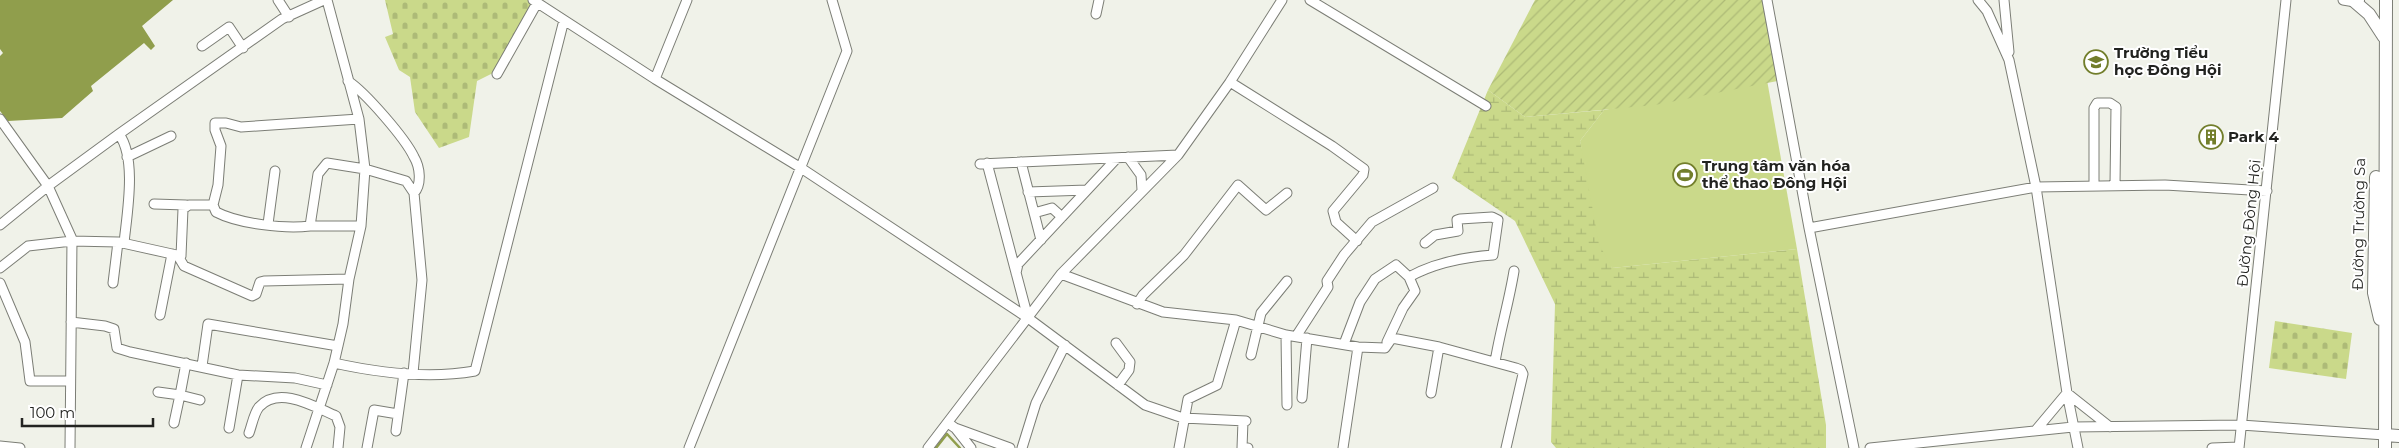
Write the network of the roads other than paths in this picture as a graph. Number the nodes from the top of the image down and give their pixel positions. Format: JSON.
{"nodes":[{"id":1,"x":278,"y":0,"type":"edge"},
{"id":2,"x":326,"y":0,"type":"edge"},
{"id":3,"x":687,"y":0,"type":"edge"},
{"id":4,"x":832,"y":0,"type":"edge"},
{"id":5,"x":1099,"y":0,"type":"edge"},
{"id":6,"x":1282,"y":0,"type":"edge"},
{"id":7,"x":1310,"y":0,"type":"edge"},
{"id":8,"x":1767,"y":0,"type":"edge"},
{"id":9,"x":1978,"y":0,"type":"edge"},
{"id":10,"x":2004,"y":0,"type":"edge"},
{"id":11,"x":2286,"y":0,"type":"edge"},
{"id":12,"x":2386,"y":0,"type":"edge"},
{"id":13,"x":535,"y":1,"type":"edge"},
{"id":14,"x":2352,"y":1,"type":"edge"},
{"id":15,"x":1096,"y":14,"type":"dead end"},
{"id":16,"x":289,"y":16,"type":"junction"},
{"id":17,"x":564,"y":20,"type":"junction"},
{"id":18,"x":2384,"y":37,"type":"junction"},
{"id":19,"x":202,"y":46,"type":"dead end"},
{"id":20,"x":242,"y":48,"type":"junction"},
{"id":21,"x":2009,"y":60,"type":"junction"},
{"id":22,"x":496,"y":74,"type":"dead end"},
{"id":23,"x":655,"y":79,"type":"junction"},
{"id":24,"x":348,"y":81,"type":"junction"},
{"id":25,"x":1230,"y":82,"type":"junction"},
{"id":26,"x":1486,"y":106,"type":"dead end"},
{"id":27,"x":359,"y":119,"type":"junction"},
{"id":28,"x":0,"y":120,"type":"edge"},
{"id":29,"x":119,"y":134,"type":"junction"},
{"id":30,"x":171,"y":136,"type":"dead end"},
{"id":31,"x":1178,"y":155,"type":"junction"},
{"id":32,"x":127,"y":157,"type":"junction"},
{"id":33,"x":1128,"y":157,"type":"junction"},
{"id":34,"x":1117,"y":158,"type":"junction"},
{"id":35,"x":1021,"y":162,"type":"junction"},
{"id":36,"x":801,"y":168,"type":"junction"},
{"id":37,"x":365,"y":170,"type":"junction"},
{"id":38,"x":275,"y":171,"type":"dead end"},
{"id":39,"x":2115,"y":185,"type":"junction"},
{"id":40,"x":48,"y":186,"type":"junction"},
{"id":41,"x":2094,"y":186,"type":"junction"},
{"id":42,"x":2036,"y":187,"type":"junction"},
{"id":43,"x":1433,"y":188,"type":"dead end"},
{"id":44,"x":1087,"y":190,"type":"junction"},
{"id":45,"x":1142,"y":190,"type":"junction"},
{"id":46,"x":1054,"y":191,"type":"junction"},
{"id":47,"x":2267,"y":191,"type":"junction"},
{"id":48,"x":1028,"y":192,"type":"junction"},
{"id":49,"x":414,"y":193,"type":"junction"},
{"id":50,"x":1287,"y":193,"type":"dead end"},
{"id":51,"x":154,"y":204,"type":"dead end"},
{"id":52,"x":186,"y":205,"type":"junction"},
{"id":53,"x":213,"y":205,"type":"junction"},
{"id":54,"x":1052,"y":208,"type":"junction"},
{"id":55,"x":1034,"y":213,"type":"junction"},
{"id":56,"x":1062,"y":217,"type":"junction"},
{"id":57,"x":268,"y":224,"type":"junction"},
{"id":58,"x":0,"y":225,"type":"edge"},
{"id":59,"x":310,"y":226,"type":"junction"},
{"id":60,"x":361,"y":226,"type":"junction"},
{"id":61,"x":1809,"y":228,"type":"junction"},
{"id":62,"x":1041,"y":240,"type":"junction"},
{"id":63,"x":72,"y":241,"type":"junction"},
{"id":64,"x":1357,"y":241,"type":"junction"},
{"id":65,"x":121,"y":242,"type":"junction"},
{"id":66,"x":1425,"y":243,"type":"dead end"},
{"id":67,"x":175,"y":255,"type":"junction"},
{"id":68,"x":0,"y":268,"type":"edge"},
{"id":69,"x":1514,"y":271,"type":"dead end"},
{"id":70,"x":1016,"y":273,"type":"junction"},
{"id":71,"x":1061,"y":274,"type":"junction"},
{"id":72,"x":1410,"y":277,"type":"junction"},
{"id":73,"x":349,"y":279,"type":"junction"},
{"id":74,"x":1287,"y":281,"type":"dead end"},
{"id":75,"x":113,"y":282,"type":"dead end"},
{"id":76,"x":0,"y":283,"type":"edge"},
{"id":77,"x":1137,"y":304,"type":"junction"},
{"id":78,"x":160,"y":316,"type":"dead end"},
{"id":79,"x":1028,"y":318,"type":"junction"},
{"id":80,"x":1236,"y":320,"type":"junction"},
{"id":81,"x":71,"y":322,"type":"junction"},
{"id":82,"x":1258,"y":327,"type":"junction"},
{"id":83,"x":1286,"y":335,"type":"junction"},
{"id":84,"x":1297,"y":335,"type":"junction"},
{"id":85,"x":1307,"y":338,"type":"junction"},
{"id":86,"x":1116,"y":343,"type":"dead end"},
{"id":87,"x":1344,"y":344,"type":"junction"},
{"id":88,"x":1065,"y":345,"type":"junction"},
{"id":89,"x":338,"y":346,"type":"junction"},
{"id":90,"x":1358,"y":347,"type":"junction"},
{"id":91,"x":1439,"y":347,"type":"junction"},
{"id":92,"x":1386,"y":348,"type":"junction"},
{"id":93,"x":1251,"y":355,"type":"dead end"},
{"id":94,"x":1495,"y":362,"type":"junction"},
{"id":95,"x":186,"y":363,"type":"junction"},
{"id":96,"x":334,"y":363,"type":"junction"},
{"id":97,"x":202,"y":366,"type":"junction"},
{"id":98,"x":409,"y":373,"type":"junction"},
{"id":99,"x":238,"y":375,"type":"junction"},
{"id":100,"x":70,"y":381,"type":"junction"},
{"id":101,"x":327,"y":385,"type":"junction"},
{"id":102,"x":1118,"y":385,"type":"junction"},
{"id":103,"x":158,"y":392,"type":"dead end"},
{"id":104,"x":1431,"y":393,"type":"dead end"},
{"id":105,"x":2067,"y":393,"type":"junction"},
{"id":106,"x":180,"y":395,"type":"junction"},
{"id":107,"x":1302,"y":398,"type":"dead end"},
{"id":108,"x":200,"y":400,"type":"dead end"},
{"id":109,"x":1287,"y":405,"type":"dead end"},
{"id":110,"x":319,"y":409,"type":"junction"},
{"id":111,"x":398,"y":414,"type":"junction"},
{"id":112,"x":1183,"y":418,"type":"junction"},
{"id":113,"x":174,"y":423,"type":"dead end"},
{"id":114,"x":2241,"y":424,"type":"junction"},
{"id":115,"x":952,"y":425,"type":"junction"},
{"id":116,"x":2110,"y":426,"type":"junction"},
{"id":117,"x":2073,"y":427,"type":"junction"},
{"id":118,"x":229,"y":428,"type":"dead end"},
{"id":119,"x":2036,"y":430,"type":"junction"},
{"id":120,"x":396,"y":431,"type":"dead end"},
{"id":121,"x":249,"y":433,"type":"dead end"},
{"id":122,"x":2385,"y":435,"type":"junction"},
{"id":123,"x":2399,"y":436,"type":"edge"},
{"id":124,"x":0,"y":446,"type":"edge"},
{"id":125,"x":20,"y":448,"type":"edge"},
{"id":126,"x":70,"y":448,"type":"edge"},
{"id":127,"x":306,"y":448,"type":"edge"},
{"id":128,"x":338,"y":448,"type":"edge"},
{"id":129,"x":367,"y":448,"type":"edge"},
{"id":130,"x":689,"y":448,"type":"edge"},
{"id":131,"x":928,"y":448,"type":"edge"},
{"id":132,"x":972,"y":448,"type":"edge"},
{"id":133,"x":1010,"y":448,"type":"edge"},
{"id":134,"x":1022,"y":448,"type":"edge"},
{"id":135,"x":1179,"y":448,"type":"edge"},
{"id":136,"x":1248,"y":448,"type":"edge"},
{"id":137,"x":1343,"y":448,"type":"edge"},
{"id":138,"x":1506,"y":448,"type":"edge"},
{"id":139,"x":1854,"y":448,"type":"edge"},
{"id":140,"x":1870,"y":448,"type":"edge"},
{"id":141,"x":2078,"y":448,"type":"edge"},
{"id":142,"x":2212,"y":448,"type":"edge"},
{"id":143,"x":2239,"y":448,"type":"edge"},
{"id":144,"x":2385,"y":448,"type":"edge"}],
"edges":[{"from":1,"to":16,"type":"street"},
{"from":2,"to":16,"type":"street"},
{"from":2,"to":24,"type":"street"},
{"from":3,"to":23,"type":"street"},
{"from":4,"to":36,"type":"street"},
{"from":5,"to":15,"type":"street"},
{"from":6,"to":25,"type":"street"},
{"from":7,"to":26,"type":"street"},
{"from":8,"to":61,"type":"street"},
{"from":9,"to":21,"type":"street"},
{"from":10,"to":21,"type":"street"},
{"from":11,"to":47,"type":"street","name":"Đường Đông Hội"},
{"from":12,"to":18,"type":"highway","name":"Đường Trường Sa"},
{"from":13,"to":17,"type":"street"},
{"from":13,"to":22,"type":"street"},
{"from":14,"to":18,"type":"highway"},
{"from":16,"to":20,"type":"street"},
{"from":17,"to":23,"type":"street"},
{"from":17,"to":98,"type":"street"},
{"from":18,"to":122,"type":"highway","name":"Đường Trường Sa"},
{"from":19,"to":20,"type":"street"},
{"from":20,"to":29,"type":"street"},
{"from":21,"to":42,"type":"street"},
{"from":23,"to":36,"type":"street"},
{"from":24,"to":27,"type":"street"},
{"from":24,"to":49,"type":"street"},
{"from":25,"to":31,"type":"street"},
{"from":25,"to":64,"type":"street"},
{"from":27,"to":37,"type":"street"},
{"from":27,"to":53,"type":"street"},
{"from":28,"to":40,"type":"street"},
{"from":29,"to":32,"type":"street"},
{"from":29,"to":40,"type":"street"},
{"from":30,"to":32,"type":"street"},
{"from":31,"to":33,"type":"street"},
{"from":31,"to":45,"type":"street"},
{"from":32,"to":65,"type":"street"},
{"from":33,"to":34,"type":"street"},
{"from":33,"to":45,"type":"street"},
{"from":34,"to":35,"type":"street"},
{"from":34,"to":44,"type":"street"},
{"from":35,"to":48,"type":"street"},
{"from":35,"to":70,"type":"street"},
{"from":36,"to":79,"type":"street"},
{"from":36,"to":130,"type":"street"},
{"from":37,"to":49,"type":"street"},
{"from":37,"to":59,"type":"street"},
{"from":37,"to":60,"type":"street"},
{"from":38,"to":57,"type":"street"},
{"from":39,"to":41,"type":"street"},
{"from":39,"to":41,"type":"street"},
{"from":39,"to":47,"type":"street"},
{"from":40,"to":58,"type":"street"},
{"from":40,"to":63,"type":"street"},
{"from":41,"to":42,"type":"street"},
{"from":42,"to":61,"type":"street"},
{"from":42,"to":105,"type":"street"},
{"from":43,"to":64,"type":"street"},
{"from":44,"to":46,"type":"street"},
{"from":44,"to":56,"type":"street"},
{"from":45,"to":71,"type":"street"},
{"from":46,"to":48,"type":"street"},
{"from":46,"to":54,"type":"street"},
{"from":47,"to":114,"type":"street","name":"Đường Đông Hội"},
{"from":48,"to":55,"type":"street"},
{"from":49,"to":98,"type":"street"},
{"from":50,"to":77,"type":"street"},
{"from":51,"to":52,"type":"street"},
{"from":52,"to":53,"type":"street"},
{"from":52,"to":67,"type":"street"},
{"from":53,"to":57,"type":"street"},
{"from":54,"to":55,"type":"street"},
{"from":54,"to":56,"type":"street"},
{"from":55,"to":62,"type":"street"},
{"from":56,"to":62,"type":"street"},
{"from":57,"to":59,"type":"street"},
{"from":59,"to":60,"type":"street"},
{"from":60,"to":73,"type":"street"},
{"from":61,"to":139,"type":"street"},
{"from":62,"to":70,"type":"street"},
{"from":63,"to":65,"type":"street"},
{"from":63,"to":68,"type":"street"},
{"from":63,"to":81,"type":"street"},
{"from":64,"to":84,"type":"street"},
{"from":65,"to":67,"type":"street"},
{"from":65,"to":75,"type":"street"},
{"from":66,"to":72,"type":"street"},
{"from":67,"to":73,"type":"street"},
{"from":67,"to":78,"type":"street"},
{"from":69,"to":94,"type":"street"},
{"from":70,"to":79,"type":"street"},
{"from":71,"to":77,"type":"street"},
{"from":71,"to":79,"type":"street"},
{"from":72,"to":87,"type":"street"},
{"from":72,"to":92,"type":"street"},
{"from":73,"to":89,"type":"street"},
{"from":74,"to":82,"type":"street"},
{"from":76,"to":100,"type":"street"},
{"from":77,"to":80,"type":"street"},
{"from":79,"to":88,"type":"street"},
{"from":79,"to":115,"type":"street"},
{"from":80,"to":82,"type":"street"},
{"from":80,"to":112,"type":"street"},
{"from":81,"to":95,"type":"street"},
{"from":81,"to":100,"type":"street"},
{"from":82,"to":83,"type":"street"},
{"from":82,"to":93,"type":"street"},
{"from":83,"to":84,"type":"street"},
{"from":83,"to":109,"type":"street"},
{"from":84,"to":85,"type":"street"},
{"from":85,"to":87,"type":"street"},
{"from":85,"to":107,"type":"street"},
{"from":86,"to":102,"type":"street"},
{"from":87,"to":90,"type":"street"},
{"from":88,"to":102,"type":"street"},
{"from":88,"to":134,"type":"street"},
{"from":89,"to":96,"type":"street"},
{"from":89,"to":97,"type":"street"},
{"from":90,"to":92,"type":"street"},
{"from":90,"to":137,"type":"street"},
{"from":91,"to":92,"type":"street"},
{"from":91,"to":94,"type":"street"},
{"from":91,"to":104,"type":"street"},
{"from":94,"to":138,"type":"street"},
{"from":95,"to":97,"type":"street"},
{"from":95,"to":106,"type":"street"},
{"from":96,"to":98,"type":"street"},
{"from":96,"to":101,"type":"street"},
{"from":97,"to":99,"type":"street"},
{"from":98,"to":111,"type":"street"},
{"from":99,"to":101,"type":"street"},
{"from":99,"to":118,"type":"street"},
{"from":100,"to":126,"type":"street"},
{"from":101,"to":110,"type":"street"},
{"from":102,"to":112,"type":"street"},
{"from":103,"to":106,"type":"street"},
{"from":105,"to":116,"type":"street"},
{"from":105,"to":117,"type":"street"},
{"from":105,"to":119,"type":"street"},
{"from":106,"to":108,"type":"street"},
{"from":106,"to":113,"type":"street"},
{"from":110,"to":121,"type":"street"},
{"from":110,"to":127,"type":"street"},
{"from":110,"to":128,"type":"street"},
{"from":111,"to":120,"type":"street"},
{"from":111,"to":129,"type":"street"},
{"from":112,"to":135,"type":"street"},
{"from":112,"to":136,"type":"street"},
{"from":114,"to":116,"type":"street"},
{"from":114,"to":122,"type":"street"},
{"from":114,"to":143,"type":"street","name":"Đường Đông Hội"},
{"from":115,"to":131,"type":"street"},
{"from":115,"to":132,"type":"street"},
{"from":115,"to":133,"type":"street"},
{"from":116,"to":117,"type":"street"},
{"from":117,"to":119,"type":"street"},
{"from":117,"to":141,"type":"street"},
{"from":119,"to":140,"type":"street"},
{"from":122,"to":123,"type":"highway"},
{"from":122,"to":144,"type":"highway","name":"Đường Trường Sa"},
{"from":124,"to":125,"type":"street"},
{"from":142,"to":143,"type":"street"}]}
